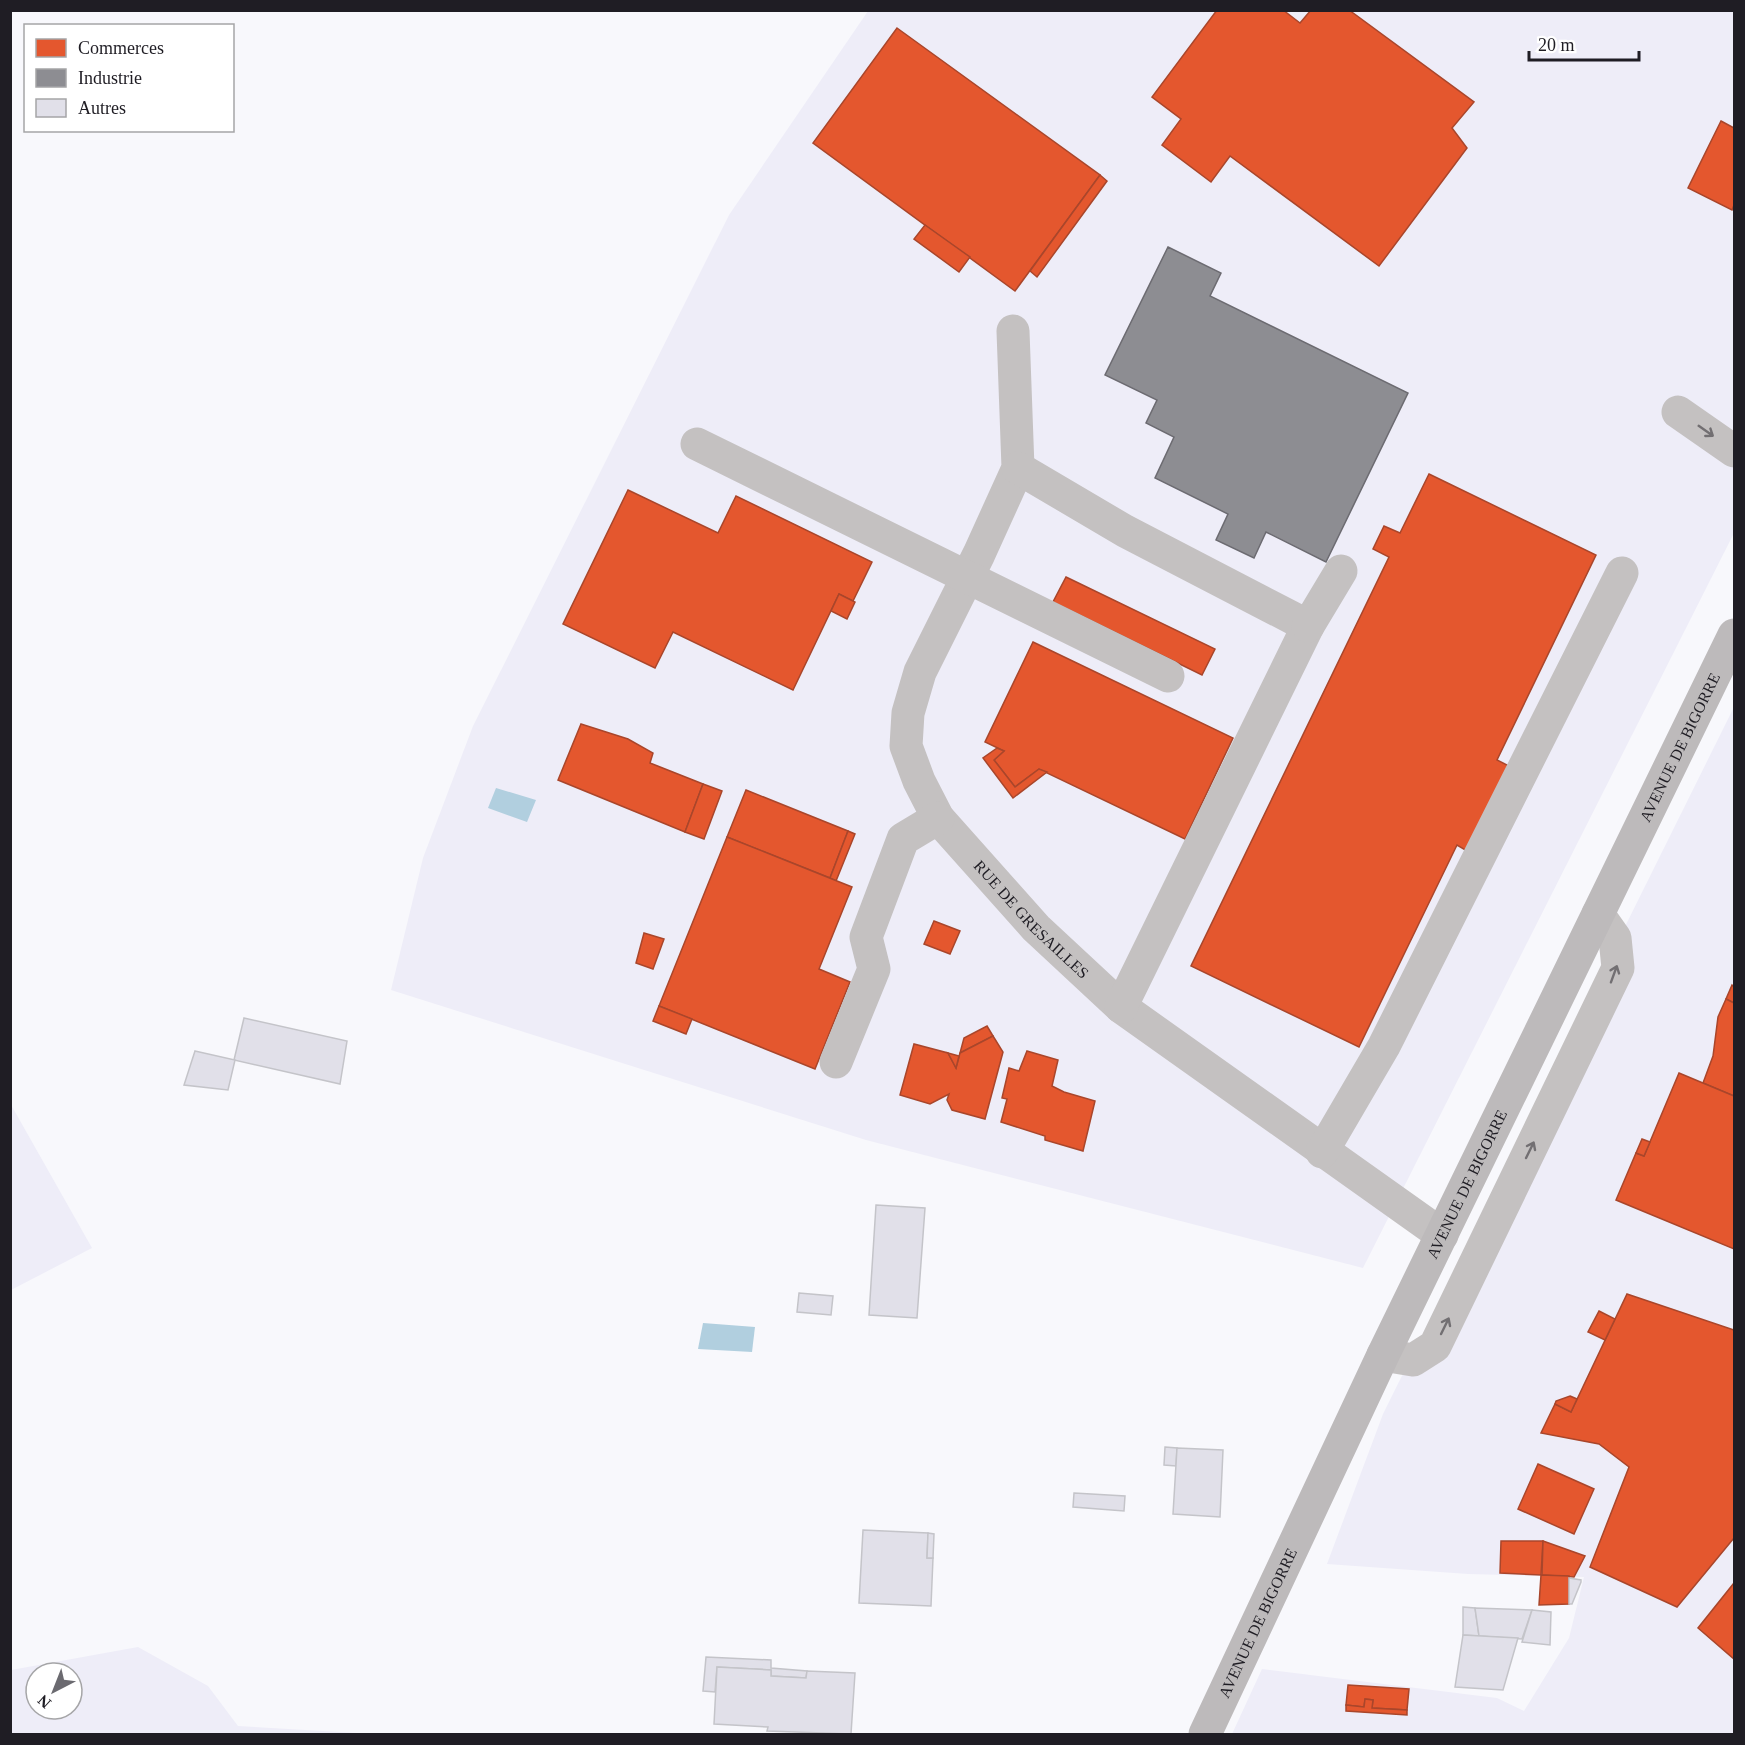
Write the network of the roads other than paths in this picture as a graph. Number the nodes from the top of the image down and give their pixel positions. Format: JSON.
{"nodes":[{"id":1,"x":1013,"y":331,"type":"dead end"},
{"id":2,"x":1678,"y":412,"type":"dead end"},
{"id":3,"x":697,"y":444,"type":"dead end"},
{"id":4,"x":1734,"y":451,"type":"edge"},
{"id":5,"x":1018,"y":468,"type":"junction"},
{"id":6,"x":1341,"y":571,"type":"dead end"},
{"id":7,"x":1622,"y":573,"type":"dead end"},
{"id":8,"x":968,"y":576,"type":"junction"},
{"id":9,"x":1308,"y":626,"type":"junction"},
{"id":10,"x":1734,"y":635,"type":"edge"},
{"id":11,"x":1168,"y":676,"type":"dead end"},
{"id":12,"x":938,"y":818,"type":"junction"},
{"id":13,"x":1598,"y":914,"type":"junction"},
{"id":14,"x":1120,"y":1007,"type":"junction"},
{"id":15,"x":836,"y":1062,"type":"dead end"},
{"id":16,"x":1322,"y":1152,"type":"junction"},
{"id":17,"x":1442,"y":1235,"type":"junction"},
{"id":18,"x":1383,"y":1355,"type":"junction"},
{"id":19,"x":1205,"y":1734,"type":"edge"}],
"edges":[{"from":1,"to":5,"type":"lane"},
{"from":2,"to":4,"type":"lane","one_way":true},
{"from":3,"to":8,"type":"lane"},
{"from":5,"to":8,"type":"lane","name":"RUE DE GRESAILLES"},
{"from":5,"to":9,"type":"lane"},
{"from":6,"to":9,"type":"lane"},
{"from":7,"to":16,"type":"lane"},
{"from":8,"to":11,"type":"lane"},
{"from":8,"to":12,"type":"lane","name":"RUE DE GRESAILLES"},
{"from":9,"to":14,"type":"lane"},
{"from":10,"to":13,"type":"main road","name":"AVENUE DE BIGORRE"},
{"from":12,"to":14,"type":"lane","name":"RUE DE GRESAILLES"},
{"from":12,"to":15,"type":"lane"},
{"from":13,"to":17,"type":"main road","name":"AVENUE DE BIGORRE"},
{"from":18,"to":13,"type":"lane","one_way":true},
{"from":14,"to":16,"type":"lane","name":"RUE DE GRESAILLES"},
{"from":16,"to":17,"type":"lane","name":"RUE DE GRESAILLES"},
{"from":17,"to":18,"type":"main road","name":"AVENUE DE BIGORRE"},
{"from":18,"to":19,"type":"main road","name":"AVENUE DE BIGORRE"}]}
